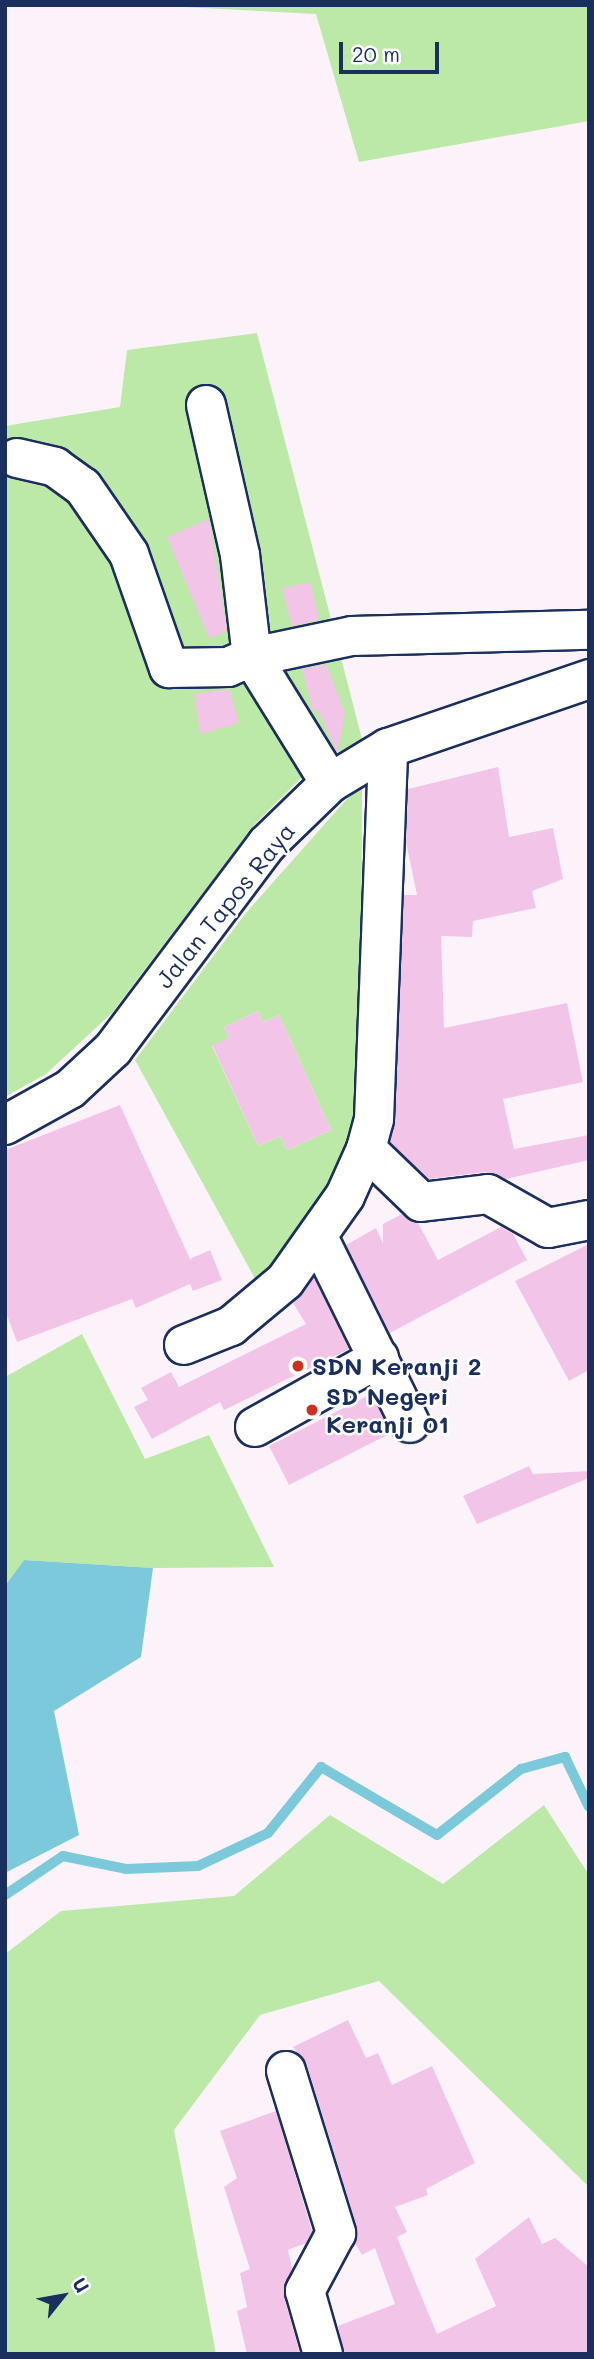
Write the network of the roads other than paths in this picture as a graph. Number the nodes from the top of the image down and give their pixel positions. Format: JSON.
{"nodes":[{"id":1,"x":206,"y":405,"type":"dead end"},
{"id":2,"x":17,"y":458,"type":"dead end"},
{"id":3,"x":589,"y":630,"type":"edge"},
{"id":4,"x":253,"y":657,"type":"junction"},
{"id":5,"x":589,"y":679,"type":"edge"},
{"id":6,"x":388,"y":748,"type":"junction"},
{"id":7,"x":330,"y":783,"type":"junction"},
{"id":8,"x":5,"y":1125,"type":"edge"},
{"id":9,"x":366,"y":1149,"type":"junction"},
{"id":10,"x":589,"y":1220,"type":"edge"},
{"id":11,"x":319,"y":1238,"type":"junction"},
{"id":12,"x":184,"y":1345,"type":"dead end"},
{"id":13,"x":379,"y":1358,"type":"junction"},
{"id":14,"x":410,"y":1423,"type":"dead end"},
{"id":15,"x":255,"y":1427,"type":"dead end"},
{"id":16,"x":286,"y":2071,"type":"dead end"},
{"id":17,"x":323,"y":2354,"type":"edge"}],
"edges":[{"from":1,"to":4,"type":"main road"},
{"from":2,"to":4,"type":"main road"},
{"from":3,"to":4,"type":"main road"},
{"from":4,"to":7,"type":"main road"},
{"from":5,"to":6,"type":"main road","name":"Jalan Tapos Raya"},
{"from":6,"to":7,"type":"main road","name":"Jalan Tapos Raya"},
{"from":6,"to":9,"type":"main road"},
{"from":7,"to":8,"type":"main road","name":"Jalan Tapos Raya"},
{"from":9,"to":10,"type":"main road"},
{"from":9,"to":11,"type":"main road"},
{"from":11,"to":12,"type":"main road"},
{"from":11,"to":13,"type":"main road"},
{"from":13,"to":14,"type":"main road"},
{"from":13,"to":15,"type":"main road"},
{"from":16,"to":17,"type":"main road"}]}
